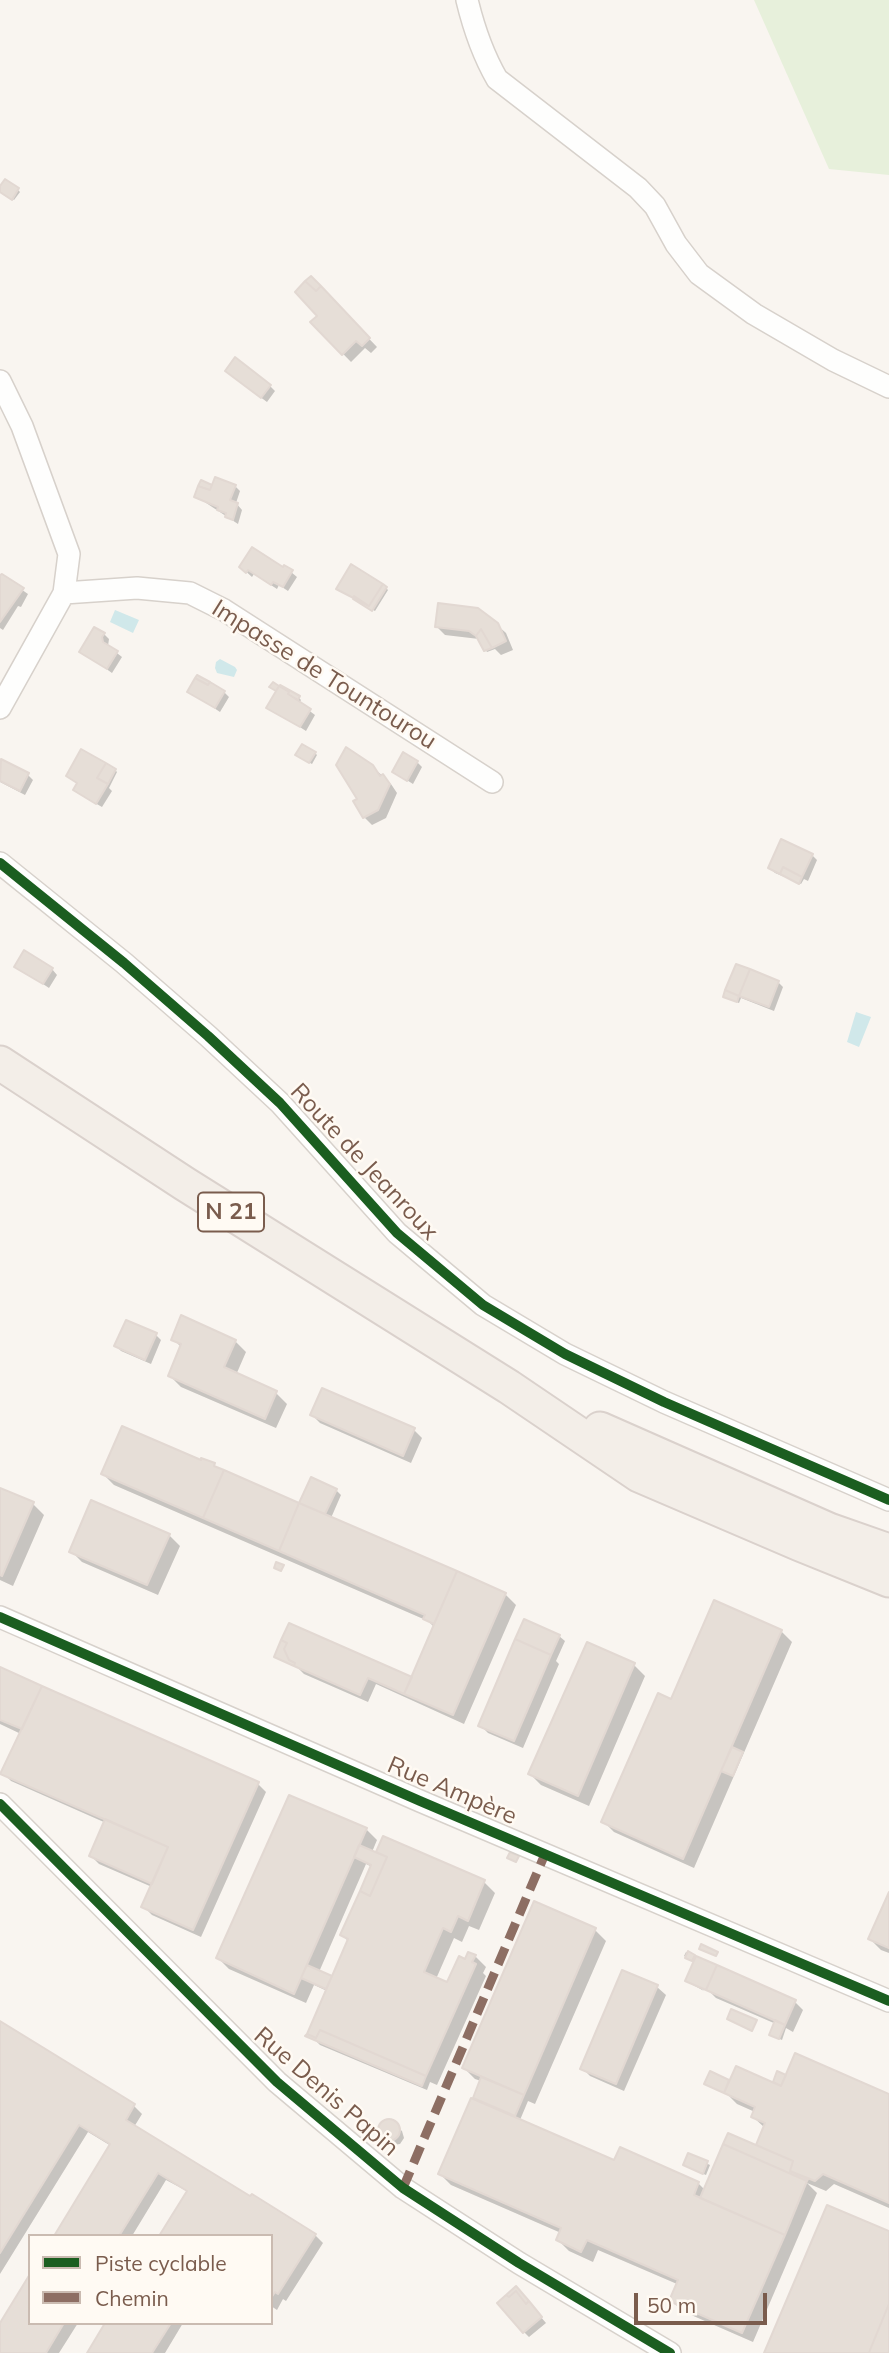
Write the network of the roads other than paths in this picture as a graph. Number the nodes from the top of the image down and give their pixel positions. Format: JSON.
{"nodes":[{"id":1,"x":467,"y":0,"type":"edge"},
{"id":2,"x":0,"y":381,"type":"edge"},
{"id":3,"x":889,"y":387,"type":"edge"},
{"id":4,"x":65,"y":593,"type":"junction"},
{"id":5,"x":0,"y":708,"type":"edge"},
{"id":6,"x":492,"y":782,"type":"dead end"},
{"id":7,"x":0,"y":863,"type":"edge"},
{"id":8,"x":0,"y":1063,"type":"edge"},
{"id":9,"x":509,"y":1387,"type":"junction"},
{"id":10,"x":889,"y":1500,"type":"edge"},
{"id":11,"x":889,"y":1551,"type":"edge"},
{"id":12,"x":889,"y":1580,"type":"edge"},
{"id":13,"x":0,"y":1617,"type":"edge"},
{"id":14,"x":0,"y":1804,"type":"edge"},
{"id":15,"x":889,"y":2001,"type":"edge"},
{"id":16,"x":670,"y":2353,"type":"edge"}],
"edges":[{"from":1,"to":3,"type":"street"},
{"from":2,"to":4,"type":"street"},
{"from":4,"to":5,"type":"street"},
{"from":4,"to":6,"type":"street","name":"Impasse de Tountourou"},
{"from":7,"to":10,"type":"street","name":"Route de Jeanroux"},
{"from":8,"to":9,"type":"main road","number":"N 21"},
{"from":9,"to":11,"type":"main road","number":"N 21"},
{"from":9,"to":12,"type":"main road","number":"N 21"},
{"from":13,"to":15,"type":"street","name":"Rue Ampère"},
{"from":14,"to":16,"type":"street","name":"Rue Denis Papin"}]}
